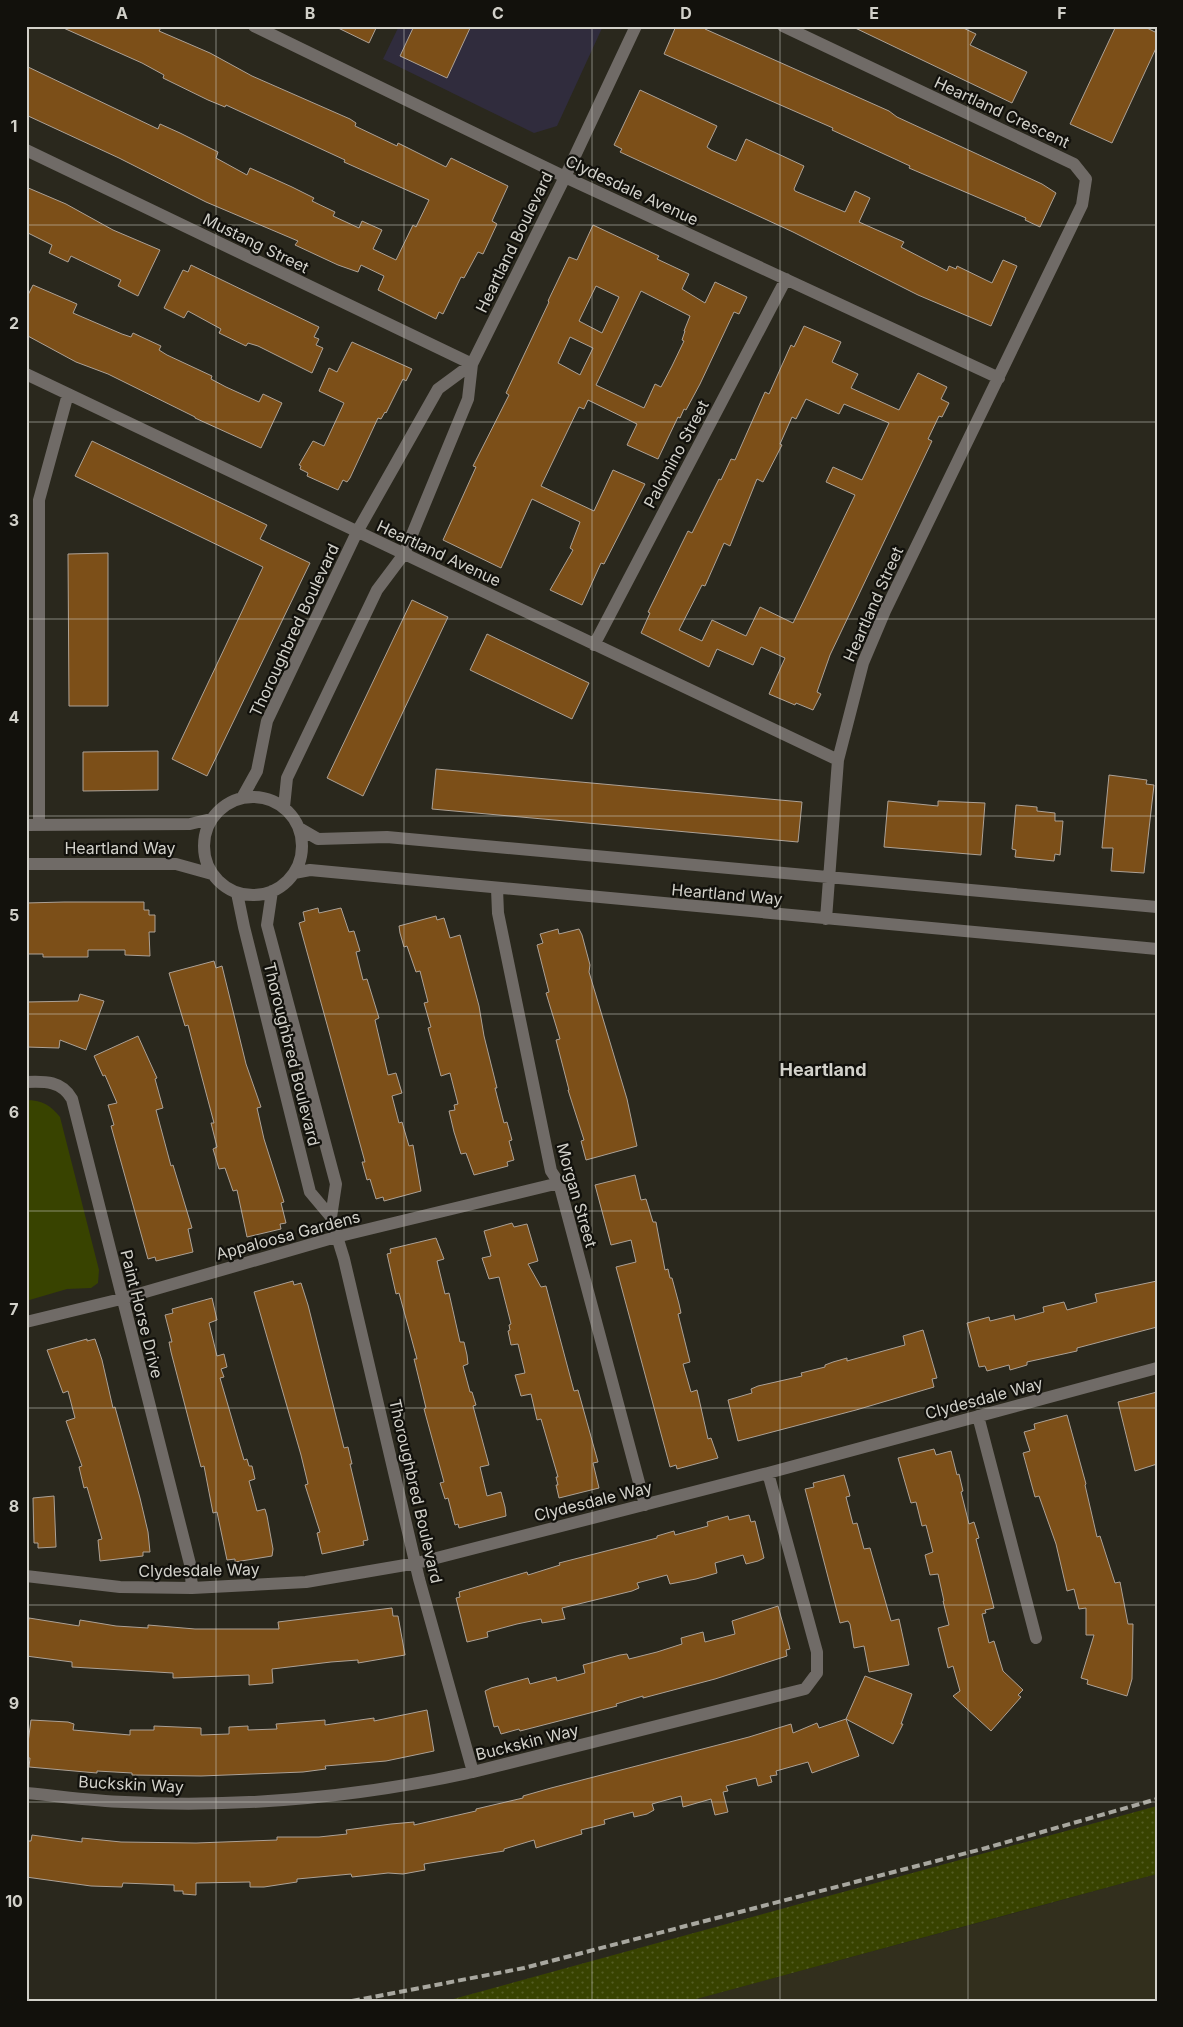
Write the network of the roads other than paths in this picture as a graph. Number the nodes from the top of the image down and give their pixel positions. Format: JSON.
{"nodes":[{"id":1,"x":636,"y":26,"type":"edge"},
{"id":2,"x":783,"y":26,"type":"edge"},
{"id":3,"x":260,"y":28,"type":"edge"},
{"id":4,"x":26,"y":150,"type":"edge"},
{"id":5,"x":565,"y":176,"type":"junction"},
{"id":6,"x":786,"y":279,"type":"junction"},
{"id":7,"x":472,"y":364,"type":"junction"},
{"id":8,"x":26,"y":374,"type":"edge"},
{"id":9,"x":999,"y":378,"type":"junction"},
{"id":10,"x":68,"y":394,"type":"junction"},
{"id":11,"x":357,"y":532,"type":"junction"},
{"id":12,"x":404,"y":554,"type":"junction"},
{"id":13,"x":33,"y":595,"type":"edge"},
{"id":14,"x":594,"y":645,"type":"junction"},
{"id":15,"x":838,"y":760,"type":"junction"},
{"id":16,"x":242,"y":798,"type":"junction"},
{"id":17,"x":284,"y":807,"type":"junction"},
{"id":18,"x":212,"y":819,"type":"junction"},
{"id":19,"x":32,"y":824,"type":"edge"},
{"id":20,"x":299,"y":828,"type":"junction"},
{"id":21,"x":26,"y":864,"type":"edge"},
{"id":22,"x":212,"y":874,"type":"junction"},
{"id":23,"x":294,"y":874,"type":"junction"},
{"id":24,"x":828,"y":878,"type":"junction"},
{"id":25,"x":497,"y":890,"type":"junction"},
{"id":26,"x":272,"y":892,"type":"junction"},
{"id":27,"x":237,"y":893,"type":"junction"},
{"id":28,"x":1157,"y":907,"type":"edge"},
{"id":29,"x":826,"y":919,"type":"junction"},
{"id":30,"x":1157,"y":949,"type":"edge"},
{"id":31,"x":26,"y":1082,"type":"edge"},
{"id":32,"x":559,"y":1183,"type":"junction"},
{"id":33,"x":331,"y":1217,"type":"junction"},
{"id":34,"x":336,"y":1237,"type":"junction"},
{"id":35,"x":121,"y":1299,"type":"junction"},
{"id":36,"x":26,"y":1322,"type":"edge"},
{"id":37,"x":1157,"y":1368,"type":"edge"},
{"id":38,"x":978,"y":1416,"type":"junction"},
{"id":39,"x":768,"y":1473,"type":"junction"},
{"id":40,"x":644,"y":1505,"type":"junction"},
{"id":41,"x":416,"y":1562,"type":"junction"},
{"id":42,"x":26,"y":1576,"type":"edge"},
{"id":43,"x":192,"y":1588,"type":"junction"},
{"id":44,"x":1036,"y":1638,"type":"dead end"},
{"id":45,"x":473,"y":1772,"type":"junction"},
{"id":46,"x":26,"y":1793,"type":"edge"}],
"edges":[{"from":1,"to":5,"type":"street","name":"Heartland Boulevard"},
{"from":2,"to":9,"type":"street","name":"Heartland Crescent"},
{"from":3,"to":5,"type":"street","name":"Clydesdale Avenue"},
{"from":4,"to":7,"type":"street","name":"Mustang Street"},
{"from":5,"to":6,"type":"street","name":"Clydesdale Avenue"},
{"from":5,"to":7,"type":"street","name":"Heartland Boulevard"},
{"from":6,"to":9,"type":"street","name":"Clydesdale Avenue"},
{"from":6,"to":14,"type":"street","name":"Palomino Street"},
{"from":7,"to":11,"type":"street","name":"Heartland Boulevard"},
{"from":7,"to":12,"type":"street","name":"Heartland Boulevard"},
{"from":8,"to":10,"type":"street","name":"Heartland Avenue"},
{"from":9,"to":15,"type":"street","name":"Heartland Street"},
{"from":10,"to":11,"type":"street","name":"Heartland Avenue"},
{"from":10,"to":13,"type":"street"},
{"from":11,"to":12,"type":"street","name":"Heartland Avenue"},
{"from":11,"to":16,"type":"street","name":"Thoroughbred Boulevard"},
{"from":12,"to":14,"type":"street","name":"Heartland Avenue"},
{"from":12,"to":17,"type":"street"},
{"from":13,"to":19,"type":"street"},
{"from":14,"to":15,"type":"street","name":"Heartland Avenue"},
{"from":15,"to":24,"type":"street","name":"Heartland Street"},
{"from":16,"to":17,"type":"street"},
{"from":16,"to":18,"type":"street"},
{"from":17,"to":20,"type":"street"},
{"from":18,"to":19,"type":"street","name":"Heartland Way"},
{"from":18,"to":22,"type":"street"},
{"from":20,"to":23,"type":"street"},
{"from":20,"to":24,"type":"street","name":"Heartland Way"},
{"from":21,"to":22,"type":"street","name":"Heartland Way"},
{"from":22,"to":27,"type":"street"},
{"from":23,"to":25,"type":"street","name":"Heartland Way"},
{"from":23,"to":26,"type":"street"},
{"from":24,"to":28,"type":"street","name":"Heartland Way"},
{"from":24,"to":29,"type":"street","name":"Heartland Street"},
{"from":25,"to":29,"type":"street","name":"Heartland Way"},
{"from":25,"to":32,"type":"street","name":"Morgan Street"},
{"from":26,"to":27,"type":"street"},
{"from":26,"to":33,"type":"street","name":"Thoroughbred Boulevard"},
{"from":27,"to":33,"type":"street","name":"Thoroughbred Boulevard"},
{"from":29,"to":30,"type":"street","name":"Heartland Way"},
{"from":31,"to":35,"type":"street","name":"Paint Horse Drive"},
{"from":32,"to":34,"type":"street","name":"Appaloosa Gardens"},
{"from":32,"to":40,"type":"street","name":"Morgan Street"},
{"from":33,"to":34,"type":"street","name":"Thoroughbred Boulevard"},
{"from":34,"to":35,"type":"street","name":"Appaloosa Gardens"},
{"from":34,"to":41,"type":"street","name":"Thoroughbred Boulevard"},
{"from":35,"to":36,"type":"street","name":"Appaloosa Gardens"},
{"from":35,"to":43,"type":"street","name":"Paint Horse Drive"},
{"from":37,"to":38,"type":"street","name":"Clydesdale Way"},
{"from":38,"to":39,"type":"street","name":"Clydesdale Way"},
{"from":38,"to":44,"type":"street"},
{"from":39,"to":40,"type":"street","name":"Clydesdale Way"},
{"from":39,"to":45,"type":"street","name":"Buckskin Way"},
{"from":40,"to":41,"type":"street","name":"Clydesdale Way"},
{"from":41,"to":43,"type":"street","name":"Clydesdale Way"},
{"from":41,"to":45,"type":"street","name":"Thoroughbred Boulevard"},
{"from":42,"to":43,"type":"street","name":"Clydesdale Way"},
{"from":45,"to":46,"type":"street","name":"Buckskin Way"}]}
